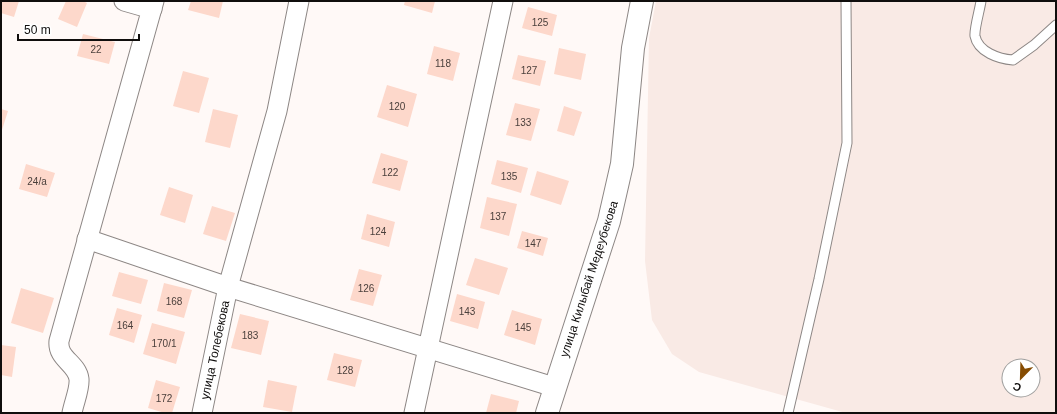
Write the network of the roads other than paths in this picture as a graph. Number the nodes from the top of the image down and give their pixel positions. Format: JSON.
{"nodes":[{"id":1,"x":124,"y":1,"type":"edge"},
{"id":2,"x":299,"y":1,"type":"edge"},
{"id":3,"x":503,"y":1,"type":"edge"},
{"id":4,"x":642,"y":1,"type":"edge"},
{"id":5,"x":846,"y":1,"type":"edge"},
{"id":6,"x":981,"y":1,"type":"edge"},
{"id":7,"x":153,"y":5,"type":"edge"},
{"id":8,"x":1056,"y":25,"type":"edge"},
{"id":9,"x":87,"y":239,"type":"junction"},
{"id":10,"x":228,"y":287,"type":"junction"},
{"id":11,"x":428,"y":347,"type":"junction"},
{"id":12,"x":554,"y":387,"type":"junction"},
{"id":13,"x":72,"y":413,"type":"edge"},
{"id":14,"x":202,"y":413,"type":"edge"},
{"id":15,"x":414,"y":413,"type":"edge"},
{"id":16,"x":547,"y":413,"type":"edge"},
{"id":17,"x":788,"y":413,"type":"edge"}],
"edges":[{"from":1,"to":7,"type":"street"},
{"from":2,"to":10,"type":"street","name":"улица Толебекова"},
{"from":3,"to":11,"type":"street"},
{"from":4,"to":12,"type":"main road","name":"улица Килыбай Медеубекова"},
{"from":5,"to":17,"type":"lane"},
{"from":6,"to":8,"type":"lane"},
{"from":7,"to":9,"type":"street"},
{"from":9,"to":10,"type":"street"},
{"from":9,"to":13,"type":"street"},
{"from":10,"to":11,"type":"street"},
{"from":10,"to":14,"type":"street","name":"улица Толебекова"},
{"from":11,"to":12,"type":"street"},
{"from":11,"to":15,"type":"street"},
{"from":12,"to":16,"type":"main road","name":"улица Килыбай Медеубекова"}]}
